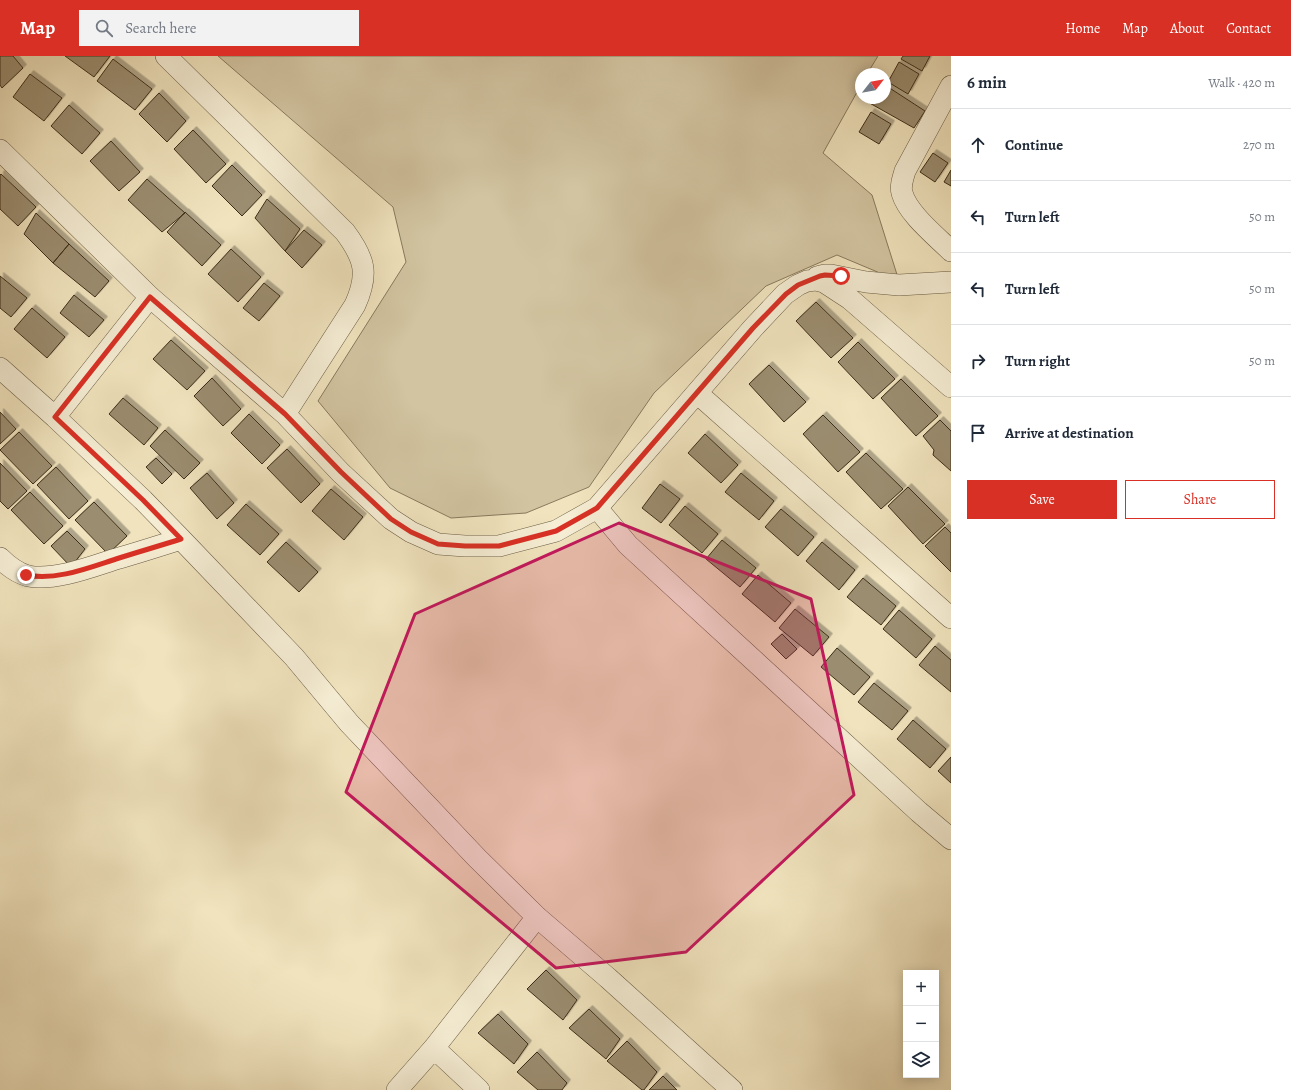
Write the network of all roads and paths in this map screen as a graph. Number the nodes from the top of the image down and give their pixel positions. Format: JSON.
{"nodes":[{"id":1,"x":166,"y":56,"type":"edge"},
{"id":2,"x":951,"y":86,"type":"edge"},
{"id":3,"x":0,"y":150,"type":"edge"},
{"id":4,"x":951,"y":251,"type":"edge"},
{"id":5,"x":807,"y":281,"type":"junction"},
{"id":6,"x":951,"y":282,"type":"edge"},
{"id":7,"x":150,"y":297,"type":"junction"},
{"id":8,"x":0,"y":368,"type":"edge"},
{"id":9,"x":951,"y":387,"type":"edge"},
{"id":10,"x":697,"y":393,"type":"junction"},
{"id":11,"x":285,"y":414,"type":"junction"},
{"id":12,"x":55,"y":417,"type":"junction"},
{"id":13,"x":597,"y":508,"type":"junction"},
{"id":14,"x":181,"y":539,"type":"junction"},
{"id":15,"x":0,"y":558,"type":"edge"},
{"id":16,"x":951,"y":618,"type":"edge"},
{"id":17,"x":951,"y":839,"type":"edge"},
{"id":18,"x":538,"y":917,"type":"junction"},
{"id":19,"x":434,"y":1048,"type":"junction"},
{"id":20,"x":397,"y":1090,"type":"edge"},
{"id":21,"x":478,"y":1090,"type":"edge"},
{"id":22,"x":732,"y":1090,"type":"edge"}],
"edges":[{"from":1,"to":11,"type":"street"},
{"from":2,"to":4,"type":"street"},
{"from":3,"to":7,"type":"street"},
{"from":5,"to":6,"type":"street"},
{"from":5,"to":9,"type":"street"},
{"from":5,"to":10,"type":"street"},
{"from":7,"to":11,"type":"street"},
{"from":7,"to":12,"type":"street"},
{"from":8,"to":12,"type":"street"},
{"from":10,"to":13,"type":"street"},
{"from":10,"to":16,"type":"street"},
{"from":11,"to":13,"type":"street"},
{"from":12,"to":14,"type":"street"},
{"from":13,"to":17,"type":"street"},
{"from":14,"to":15,"type":"street"},
{"from":14,"to":18,"type":"street"},
{"from":18,"to":19,"type":"street"},
{"from":18,"to":22,"type":"street"},
{"from":19,"to":20,"type":"street"},
{"from":19,"to":21,"type":"street"}]}
